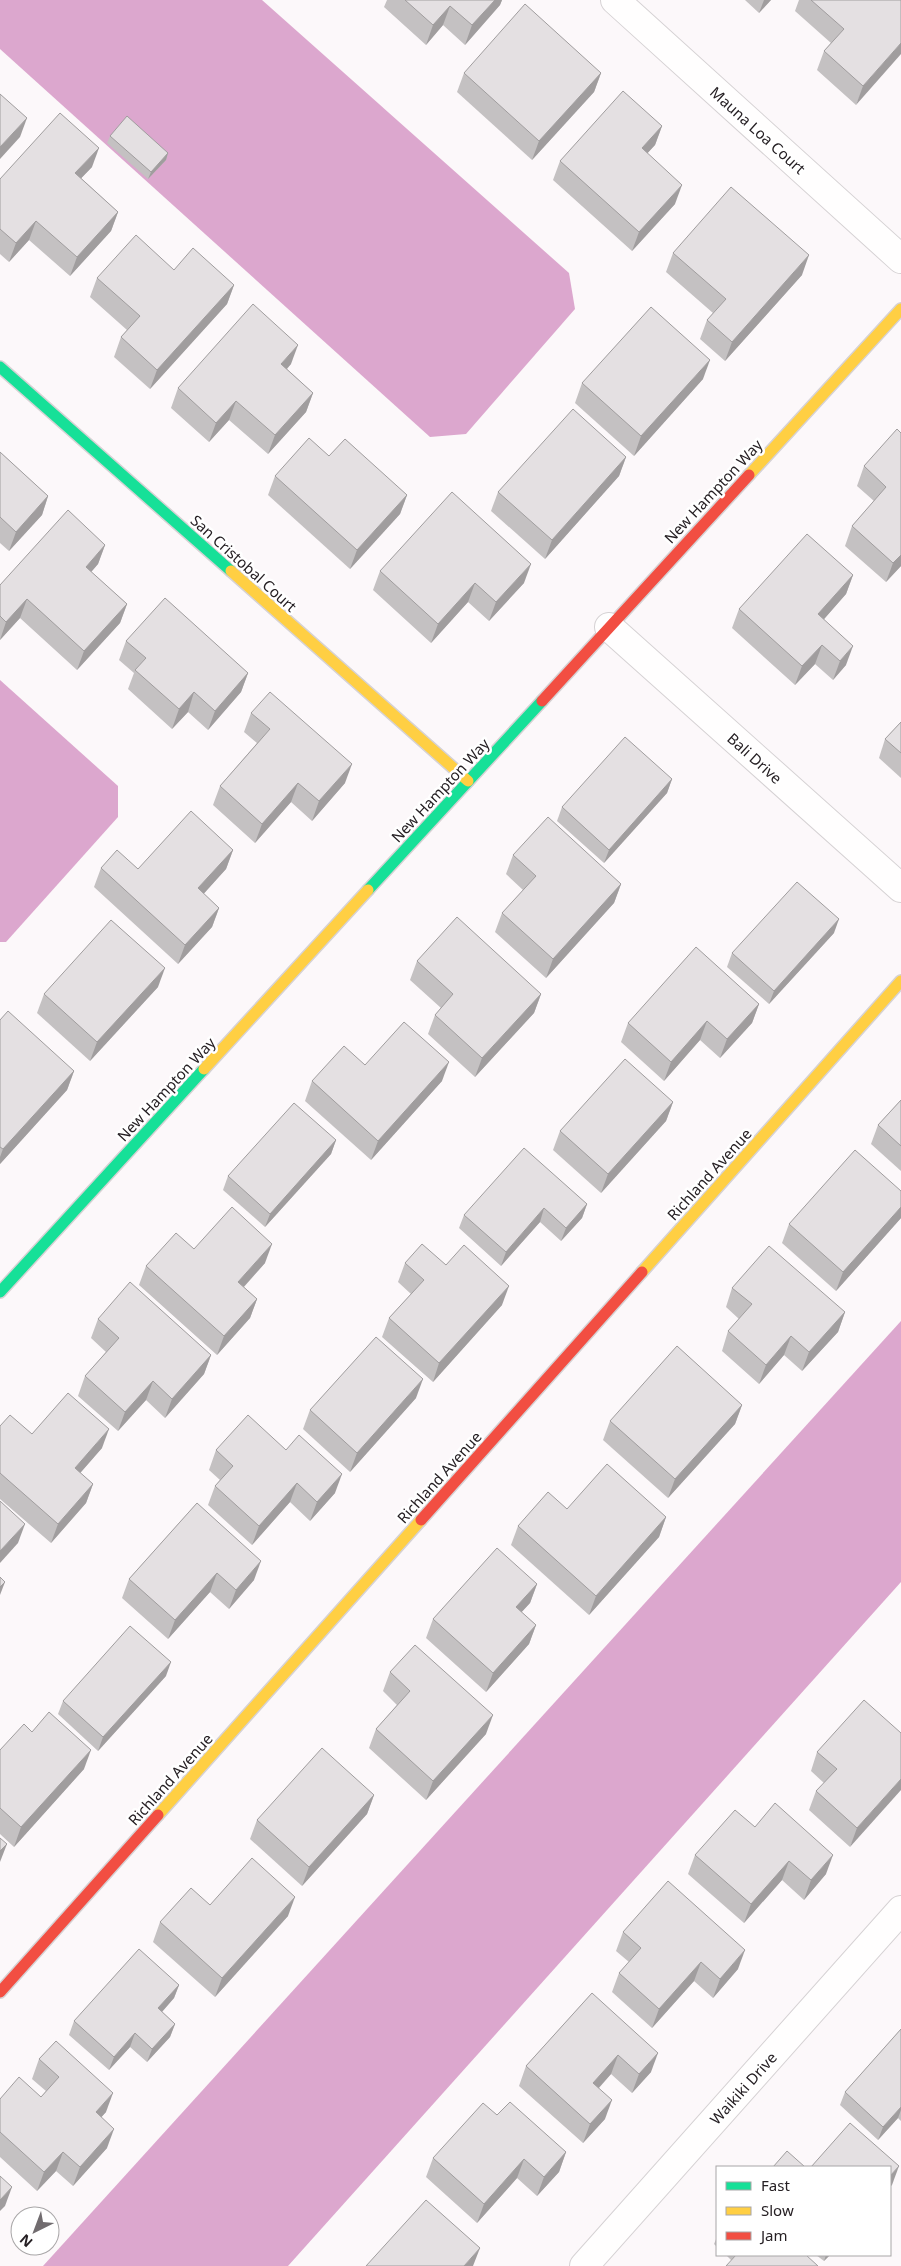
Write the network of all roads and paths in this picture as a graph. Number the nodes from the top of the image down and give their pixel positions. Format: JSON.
{"nodes":[{"id":1,"x":615,"y":0,"type":"edge"},
{"id":2,"x":901,"y":259,"type":"edge"},
{"id":3,"x":901,"y":309,"type":"edge"},
{"id":4,"x":0,"y":367,"type":"edge"},
{"id":5,"x":609,"y":627,"type":"junction"},
{"id":6,"x":468,"y":781,"type":"junction"},
{"id":7,"x":901,"y":888,"type":"edge"},
{"id":8,"x":901,"y":981,"type":"edge"},
{"id":9,"x":2,"y":1284,"type":"edge"},
{"id":10,"x":901,"y":1910,"type":"edge"},
{"id":11,"x":0,"y":1992,"type":"edge"},
{"id":12,"x":584,"y":2266,"type":"edge"}],
"edges":[{"from":1,"to":2,"type":"street","name":"Mauna Loa Court"},
{"from":3,"to":5,"type":"street","name":"New Hampton Way"},
{"from":4,"to":6,"type":"street","name":"San Cristobal Court"},
{"from":5,"to":6,"type":"street","name":"New Hampton Way"},
{"from":5,"to":7,"type":"street","name":"Bali Drive"},
{"from":6,"to":9,"type":"street","name":"New Hampton Way"},
{"from":8,"to":11,"type":"street","name":"Richland Avenue"},
{"from":10,"to":12,"type":"street","name":"Waikiki Drive"}]}
